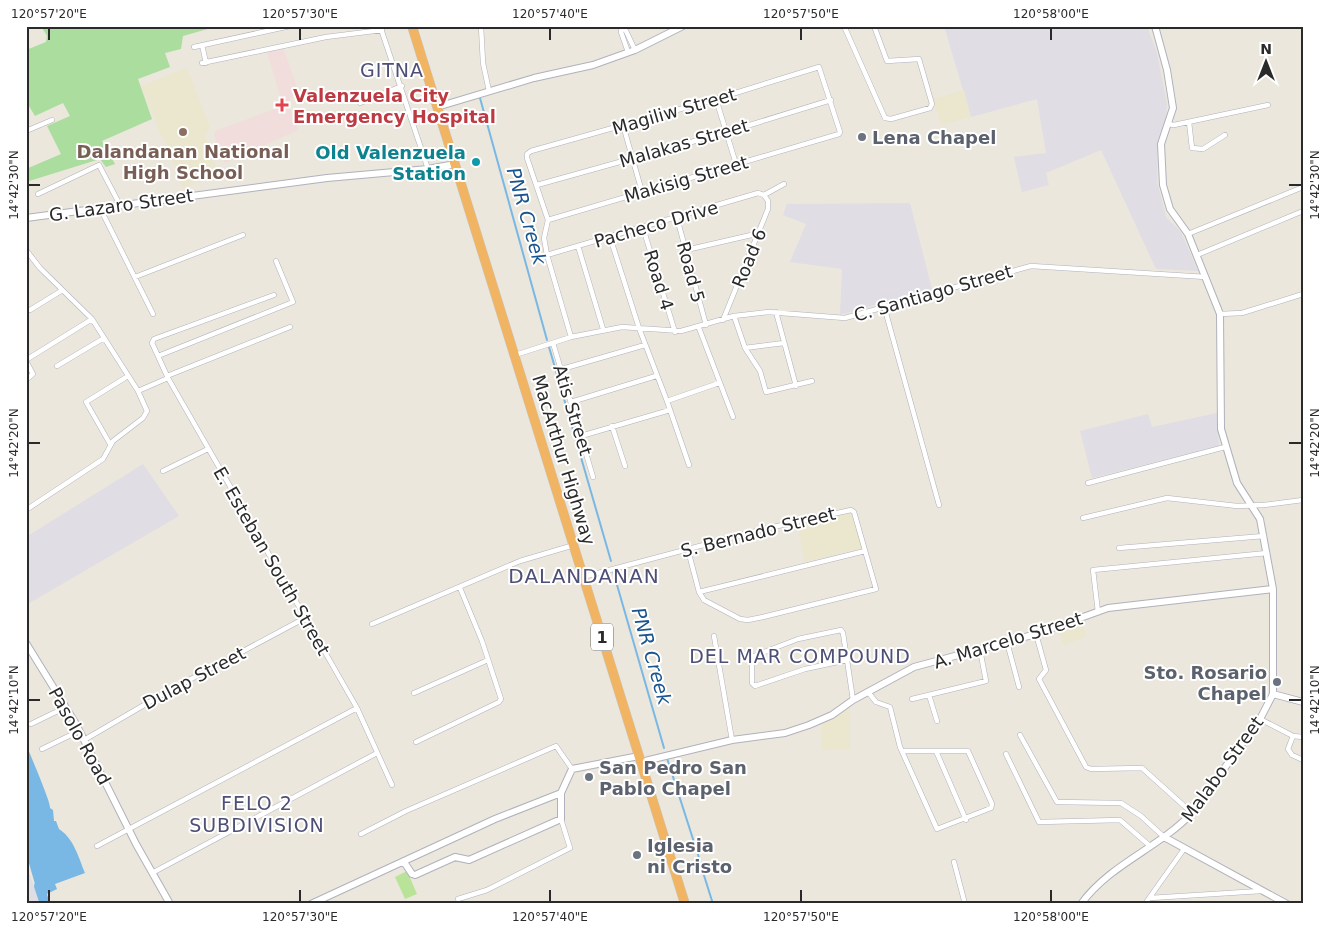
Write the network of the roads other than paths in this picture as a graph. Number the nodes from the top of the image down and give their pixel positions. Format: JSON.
{"nodes":[{"id":1,"x":290,"y":26,"type":"edge"},
{"id":2,"x":412,"y":26,"type":"edge"},
{"id":3,"x":481,"y":26,"type":"edge"},
{"id":4,"x":683,"y":26,"type":"edge"},
{"id":5,"x":844,"y":26,"type":"edge"},
{"id":6,"x":874,"y":26,"type":"edge"},
{"id":7,"x":1156,"y":26,"type":"edge"},
{"id":8,"x":622,"y":27,"type":"edge"},
{"id":9,"x":381,"y":28,"type":"edge"},
{"id":10,"x":202,"y":45,"type":"junction"},
{"id":11,"x":194,"y":47,"type":"dead end"},
{"id":12,"x":635,"y":50,"type":"junction"},
{"id":13,"x":628,"y":52,"type":"junction"},
{"id":14,"x":402,"y":86,"type":"junction"},
{"id":15,"x":489,"y":91,"type":"junction"},
{"id":16,"x":716,"y":99,"type":"junction"},
{"id":17,"x":831,"y":100,"type":"junction"},
{"id":18,"x":360,"y":103,"type":"dead end"},
{"id":19,"x":1268,"y":105,"type":"dead end"},
{"id":20,"x":437,"y":107,"type":"junction"},
{"id":21,"x":52,"y":120,"type":"dead end"},
{"id":22,"x":1189,"y":122,"type":"junction"},
{"id":23,"x":1168,"y":124,"type":"junction"},
{"id":24,"x":623,"y":125,"type":"junction"},
{"id":25,"x":26,"y":131,"type":"edge"},
{"id":26,"x":727,"y":132,"type":"junction"},
{"id":27,"x":1225,"y":135,"type":"dead end"},
{"id":28,"x":633,"y":158,"type":"junction"},
{"id":29,"x":455,"y":164,"type":"junction"},
{"id":30,"x":736,"y":164,"type":"junction"},
{"id":31,"x":428,"y":169,"type":"junction"},
{"id":32,"x":784,"y":184,"type":"dead end"},
{"id":33,"x":537,"y":185,"type":"junction"},
{"id":34,"x":1303,"y":187,"type":"edge"},
{"id":35,"x":642,"y":192,"type":"junction"},
{"id":36,"x":38,"y":194,"type":"dead end"},
{"id":37,"x":764,"y":195,"type":"junction"},
{"id":38,"x":120,"y":205,"type":"junction"},
{"id":39,"x":100,"y":208,"type":"junction"},
{"id":40,"x":1303,"y":211,"type":"edge"},
{"id":41,"x":26,"y":218,"type":"edge"},
{"id":42,"x":677,"y":218,"type":"junction"},
{"id":43,"x":548,"y":220,"type":"junction"},
{"id":44,"x":643,"y":228,"type":"junction"},
{"id":45,"x":760,"y":233,"type":"junction"},
{"id":46,"x":1188,"y":234,"type":"junction"},
{"id":47,"x":243,"y":235,"type":"dead end"},
{"id":48,"x":610,"y":237,"type":"junction"},
{"id":49,"x":578,"y":246,"type":"junction"},
{"id":50,"x":26,"y":250,"type":"edge"},
{"id":51,"x":686,"y":250,"type":"junction"},
{"id":52,"x":547,"y":255,"type":"junction"},
{"id":53,"x":1197,"y":255,"type":"junction"},
{"id":54,"x":276,"y":261,"type":"dead end"},
{"id":55,"x":135,"y":277,"type":"junction"},
{"id":56,"x":1207,"y":277,"type":"junction"},
{"id":57,"x":61,"y":291,"type":"junction"},
{"id":58,"x":1303,"y":294,"type":"edge"},
{"id":59,"x":274,"y":295,"type":"dead end"},
{"id":60,"x":884,"y":306,"type":"junction"},
{"id":61,"x":30,"y":310,"type":"dead end"},
{"id":62,"x":776,"y":312,"type":"junction"},
{"id":63,"x":153,"y":314,"type":"dead end"},
{"id":64,"x":1220,"y":314,"type":"junction"},
{"id":65,"x":734,"y":316,"type":"junction"},
{"id":66,"x":92,"y":319,"type":"junction"},
{"id":67,"x":723,"y":320,"type":"junction"},
{"id":68,"x":706,"y":325,"type":"junction"},
{"id":69,"x":290,"y":327,"type":"dead end"},
{"id":70,"x":638,"y":328,"type":"junction"},
{"id":71,"x":699,"y":328,"type":"junction"},
{"id":72,"x":603,"y":329,"type":"junction"},
{"id":73,"x":675,"y":332,"type":"junction"},
{"id":74,"x":571,"y":337,"type":"junction"},
{"id":75,"x":104,"y":338,"type":"junction"},
{"id":76,"x":553,"y":343,"type":"junction"},
{"id":77,"x":784,"y":343,"type":"junction"},
{"id":78,"x":645,"y":345,"type":"junction"},
{"id":79,"x":745,"y":348,"type":"junction"},
{"id":80,"x":514,"y":355,"type":"junction"},
{"id":81,"x":158,"y":356,"type":"junction"},
{"id":82,"x":26,"y":361,"type":"edge"},
{"id":83,"x":57,"y":366,"type":"dead end"},
{"id":84,"x":562,"y":369,"type":"junction"},
{"id":85,"x":128,"y":376,"type":"junction"},
{"id":86,"x":656,"y":376,"type":"junction"},
{"id":87,"x":168,"y":377,"type":"junction"},
{"id":88,"x":26,"y":380,"type":"edge"},
{"id":89,"x":812,"y":381,"type":"dead end"},
{"id":90,"x":719,"y":383,"type":"junction"},
{"id":91,"x":796,"y":386,"type":"junction"},
{"id":92,"x":138,"y":391,"type":"junction"},
{"id":93,"x":668,"y":401,"type":"junction"},
{"id":94,"x":571,"y":402,"type":"junction"},
{"id":95,"x":670,"y":410,"type":"junction"},
{"id":96,"x":733,"y":417,"type":"dead end"},
{"id":97,"x":612,"y":426,"type":"junction"},
{"id":98,"x":581,"y":436,"type":"junction"},
{"id":99,"x":110,"y":444,"type":"junction"},
{"id":100,"x":1225,"y":447,"type":"junction"},
{"id":101,"x":208,"y":449,"type":"junction"},
{"id":102,"x":690,"y":465,"type":"dead end"},
{"id":103,"x":625,"y":466,"type":"dead end"},
{"id":104,"x":163,"y":471,"type":"dead end"},
{"id":105,"x":593,"y":477,"type":"dead end"},
{"id":106,"x":1088,"y":483,"type":"dead end"},
{"id":107,"x":1303,"y":500,"type":"edge"},
{"id":108,"x":940,"y":505,"type":"dead end"},
{"id":109,"x":1252,"y":506,"type":"junction"},
{"id":110,"x":26,"y":510,"type":"edge"},
{"id":111,"x":1083,"y":518,"type":"dead end"},
{"id":112,"x":1264,"y":536,"type":"junction"},
{"id":113,"x":574,"y":545,"type":"junction"},
{"id":114,"x":1120,"y":548,"type":"dead end"},
{"id":115,"x":688,"y":550,"type":"junction"},
{"id":116,"x":865,"y":551,"type":"junction"},
{"id":117,"x":1267,"y":553,"type":"junction"},
{"id":118,"x":583,"y":576,"type":"junction"},
{"id":119,"x":460,"y":588,"type":"junction"},
{"id":120,"x":1273,"y":589,"type":"junction"},
{"id":121,"x":699,"y":592,"type":"junction"},
{"id":122,"x":1098,"y":612,"type":"junction"},
{"id":123,"x":305,"y":618,"type":"junction"},
{"id":124,"x":372,"y":624,"type":"dead end"},
{"id":125,"x":1036,"y":634,"type":"junction"},
{"id":126,"x":714,"y":636,"type":"dead end"},
{"id":127,"x":1007,"y":642,"type":"junction"},
{"id":128,"x":26,"y":643,"type":"edge"},
{"id":129,"x":980,"y":650,"type":"junction"},
{"id":130,"x":488,"y":660,"type":"junction"},
{"id":131,"x":847,"y":660,"type":"junction"},
{"id":132,"x":1020,"y":687,"type":"dead end"},
{"id":133,"x":868,"y":692,"type":"junction"},
{"id":134,"x":414,"y":693,"type":"dead end"},
{"id":135,"x":1273,"y":694,"type":"junction"},
{"id":136,"x":930,"y":695,"type":"junction"},
{"id":137,"x":912,"y":699,"type":"dead end"},
{"id":138,"x":854,"y":700,"type":"junction"},
{"id":139,"x":1303,"y":702,"type":"edge"},
{"id":140,"x":66,"y":707,"type":"junction"},
{"id":141,"x":357,"y":708,"type":"junction"},
{"id":142,"x":1260,"y":719,"type":"junction"},
{"id":143,"x":936,"y":721,"type":"dead end"},
{"id":144,"x":31,"y":724,"type":"dead end"},
{"id":145,"x":79,"y":731,"type":"junction"},
{"id":146,"x":1020,"y":735,"type":"dead end"},
{"id":147,"x":1293,"y":736,"type":"junction"},
{"id":148,"x":1303,"y":737,"type":"edge"},
{"id":149,"x":84,"y":740,"type":"junction"},
{"id":150,"x":732,"y":740,"type":"junction"},
{"id":151,"x":416,"y":742,"type":"dead end"},
{"id":152,"x":42,"y":750,"type":"dead end"},
{"id":153,"x":904,"y":751,"type":"junction"},
{"id":154,"x":936,"y":751,"type":"junction"},
{"id":155,"x":378,"y":752,"type":"junction"},
{"id":156,"x":1006,"y":754,"type":"dead end"},
{"id":157,"x":640,"y":759,"type":"junction"},
{"id":158,"x":1303,"y":760,"type":"edge"},
{"id":159,"x":572,"y":769,"type":"junction"},
{"id":160,"x":392,"y":785,"type":"dead end"},
{"id":161,"x":561,"y":794,"type":"junction"},
{"id":162,"x":1192,"y":813,"type":"junction"},
{"id":163,"x":561,"y":819,"type":"junction"},
{"id":164,"x":966,"y":820,"type":"junction"},
{"id":165,"x":130,"y":830,"type":"junction"},
{"id":166,"x":360,"y":834,"type":"dead end"},
{"id":167,"x":1164,"y":837,"type":"junction"},
{"id":168,"x":97,"y":846,"type":"dead end"},
{"id":169,"x":1150,"y":846,"type":"junction"},
{"id":170,"x":1184,"y":849,"type":"junction"},
{"id":171,"x":404,"y":862,"type":"junction"},
{"id":172,"x":954,"y":862,"type":"dead end"},
{"id":173,"x":152,"y":873,"type":"junction"},
{"id":174,"x":1264,"y":890,"type":"junction"},
{"id":175,"x":1150,"y":898,"type":"junction"},
{"id":176,"x":458,"y":899,"type":"dead end"},
{"id":177,"x":170,"y":904,"type":"edge"},
{"id":178,"x":311,"y":904,"type":"edge"},
{"id":179,"x":685,"y":904,"type":"edge"},
{"id":180,"x":965,"y":904,"type":"edge"},
{"id":181,"x":1081,"y":904,"type":"edge"},
{"id":182,"x":1145,"y":904,"type":"edge"},
{"id":183,"x":1287,"y":904,"type":"edge"}],
"edges":[{"from":1,"to":10,"type":"street"},
{"from":2,"to":20,"type":"highway","name":"MacArthur Highway","number":"1"},
{"from":3,"to":15,"type":"street"},
{"from":4,"to":12,"type":"street"},
{"from":5,"to":6,"type":"street"},
{"from":7,"to":23,"type":"street"},
{"from":8,"to":12,"type":"street"},
{"from":8,"to":13,"type":"street"},
{"from":9,"to":10,"type":"street"},
{"from":9,"to":14,"type":"street"},
{"from":10,"to":11,"type":"street"},
{"from":12,"to":13,"type":"street"},
{"from":13,"to":15,"type":"street"},
{"from":14,"to":18,"type":"street"},
{"from":14,"to":31,"type":"street"},
{"from":15,"to":20,"type":"street"},
{"from":16,"to":17,"type":"street","name":"Magiliw Street"},
{"from":16,"to":24,"type":"street","name":"Magiliw Street"},
{"from":16,"to":26,"type":"street"},
{"from":17,"to":26,"type":"street","name":"Malakas Street"},
{"from":17,"to":30,"type":"street","name":"Makisig Street"},
{"from":19,"to":22,"type":"street"},
{"from":20,"to":29,"type":"highway","name":"MacArthur Highway","number":"1"},
{"from":21,"to":25,"type":"street"},
{"from":22,"to":23,"type":"street"},
{"from":22,"to":27,"type":"street"},
{"from":23,"to":46,"type":"street"},
{"from":24,"to":28,"type":"street"},
{"from":24,"to":33,"type":"street","name":"Magiliw Street"},
{"from":26,"to":28,"type":"street","name":"Malakas Street"},
{"from":26,"to":30,"type":"street"},
{"from":28,"to":33,"type":"street","name":"Malakas Street"},
{"from":28,"to":35,"type":"street"},
{"from":29,"to":31,"type":"street","name":"G. Lazaro Street"},
{"from":29,"to":80,"type":"highway","name":"MacArthur Highway","number":"1"},
{"from":30,"to":35,"type":"street","name":"Makisig Street"},
{"from":31,"to":38,"type":"street","name":"G. Lazaro Street"},
{"from":32,"to":37,"type":"street","name":"Pacheco Drive"},
{"from":33,"to":43,"type":"street"},
{"from":34,"to":46,"type":"street"},
{"from":35,"to":43,"type":"street","name":"Makisig Street"},
{"from":36,"to":38,"type":"street"},
{"from":37,"to":42,"type":"street","name":"Pacheco Drive"},
{"from":37,"to":45,"type":"street","name":"Road 6"},
{"from":38,"to":39,"type":"street","name":"G. Lazaro Street"},
{"from":39,"to":41,"type":"street","name":"G. Lazaro Street"},
{"from":39,"to":55,"type":"street"},
{"from":40,"to":53,"type":"street"},
{"from":42,"to":44,"type":"street","name":"Pacheco Drive"},
{"from":42,"to":51,"type":"street","name":"Road 5"},
{"from":43,"to":52,"type":"street"},
{"from":44,"to":48,"type":"street","name":"Pacheco Drive"},
{"from":44,"to":73,"type":"street","name":"Road 4"},
{"from":45,"to":51,"type":"street"},
{"from":45,"to":67,"type":"street","name":"Road 6"},
{"from":46,"to":53,"type":"street"},
{"from":47,"to":55,"type":"street"},
{"from":48,"to":49,"type":"street","name":"Pacheco Drive"},
{"from":48,"to":70,"type":"street"},
{"from":49,"to":52,"type":"street","name":"Pacheco Drive"},
{"from":49,"to":72,"type":"street"},
{"from":50,"to":57,"type":"street"},
{"from":51,"to":68,"type":"street","name":"Road 5"},
{"from":52,"to":74,"type":"street"},
{"from":53,"to":56,"type":"street"},
{"from":54,"to":81,"type":"street"},
{"from":55,"to":63,"type":"street"},
{"from":56,"to":60,"type":"street","name":"C. Santiago Street"},
{"from":56,"to":64,"type":"street"},
{"from":57,"to":61,"type":"street"},
{"from":57,"to":66,"type":"street"},
{"from":58,"to":64,"type":"street"},
{"from":59,"to":81,"type":"street","name":"E. Esteban South Street"},
{"from":60,"to":62,"type":"street","name":"C. Santiago Street"},
{"from":60,"to":108,"type":"street"},
{"from":62,"to":65,"type":"street","name":"C. Santiago Street"},
{"from":62,"to":77,"type":"street"},
{"from":64,"to":100,"type":"street"},
{"from":65,"to":67,"type":"street","name":"C. Santiago Street"},
{"from":65,"to":79,"type":"street"},
{"from":66,"to":75,"type":"street"},
{"from":66,"to":82,"type":"street"},
{"from":67,"to":68,"type":"street","name":"C. Santiago Street"},
{"from":68,"to":71,"type":"street","name":"C. Santiago Street"},
{"from":69,"to":87,"type":"street"},
{"from":70,"to":72,"type":"street","name":"C. Santiago Street"},
{"from":70,"to":73,"type":"street","name":"C. Santiago Street"},
{"from":70,"to":78,"type":"street"},
{"from":71,"to":73,"type":"street","name":"C. Santiago Street"},
{"from":71,"to":90,"type":"street"},
{"from":72,"to":74,"type":"street","name":"C. Santiago Street"},
{"from":74,"to":76,"type":"street","name":"C. Santiago Street"},
{"from":75,"to":83,"type":"street"},
{"from":75,"to":85,"type":"street"},
{"from":76,"to":80,"type":"street","name":"C. Santiago Street"},
{"from":76,"to":84,"type":"street","name":"Atis Street"},
{"from":77,"to":79,"type":"street"},
{"from":77,"to":91,"type":"street"},
{"from":78,"to":84,"type":"street"},
{"from":78,"to":86,"type":"street"},
{"from":79,"to":91,"type":"street"},
{"from":80,"to":113,"type":"highway","name":"MacArthur Highway","number":"1"},
{"from":81,"to":87,"type":"street","name":"E. Esteban South Street"},
{"from":82,"to":88,"type":"street"},
{"from":84,"to":94,"type":"street","name":"Atis Street"},
{"from":85,"to":92,"type":"street"},
{"from":85,"to":99,"type":"street"},
{"from":86,"to":93,"type":"street"},
{"from":86,"to":94,"type":"street"},
{"from":87,"to":92,"type":"street"},
{"from":87,"to":101,"type":"street","name":"E. Esteban South Street"},
{"from":89,"to":91,"type":"street"},
{"from":90,"to":93,"type":"street"},
{"from":90,"to":96,"type":"street"},
{"from":92,"to":99,"type":"street"},
{"from":93,"to":95,"type":"street"},
{"from":94,"to":98,"type":"street","name":"Atis Street"},
{"from":95,"to":97,"type":"street"},
{"from":95,"to":102,"type":"street"},
{"from":97,"to":98,"type":"street"},
{"from":97,"to":103,"type":"street"},
{"from":98,"to":105,"type":"street","name":"Atis Street"},
{"from":99,"to":110,"type":"street"},
{"from":100,"to":106,"type":"street"},
{"from":100,"to":109,"type":"street"},
{"from":101,"to":104,"type":"street"},
{"from":101,"to":123,"type":"street","name":"E. Esteban South Street"},
{"from":107,"to":109,"type":"street"},
{"from":109,"to":111,"type":"street"},
{"from":109,"to":112,"type":"street"},
{"from":112,"to":114,"type":"street"},
{"from":112,"to":117,"type":"street"},
{"from":113,"to":118,"type":"highway","name":"MacArthur Highway","number":"1"},
{"from":113,"to":119,"type":"street"},
{"from":115,"to":116,"type":"street","name":"S. Bernado Street"},
{"from":115,"to":118,"type":"street","name":"S. Bernado Street"},
{"from":115,"to":121,"type":"street"},
{"from":116,"to":121,"type":"street"},
{"from":116,"to":121,"type":"street","name":"S. Bernado Street"},
{"from":117,"to":120,"type":"street"},
{"from":117,"to":122,"type":"street"},
{"from":118,"to":157,"type":"highway","name":"MacArthur Highway","number":"1"},
{"from":119,"to":124,"type":"street"},
{"from":119,"to":130,"type":"street"},
{"from":120,"to":122,"type":"street","name":"A. Marcelo Street"},
{"from":120,"to":135,"type":"street"},
{"from":122,"to":125,"type":"street","name":"A. Marcelo Street"},
{"from":123,"to":141,"type":"street","name":"E. Esteban South Street"},
{"from":123,"to":149,"type":"street","name":"Dulap Street"},
{"from":125,"to":127,"type":"street","name":"A. Marcelo Street"},
{"from":125,"to":162,"type":"street"},
{"from":126,"to":150,"type":"street"},
{"from":127,"to":129,"type":"street","name":"A. Marcelo Street"},
{"from":127,"to":132,"type":"street"},
{"from":128,"to":140,"type":"street","name":"Pasolo Road"},
{"from":129,"to":133,"type":"street","name":"A. Marcelo Street"},
{"from":129,"to":136,"type":"street"},
{"from":130,"to":134,"type":"street"},
{"from":130,"to":151,"type":"street"},
{"from":131,"to":131,"type":"street"},
{"from":131,"to":138,"type":"street"},
{"from":133,"to":138,"type":"street","name":"A. Marcelo Street"},
{"from":133,"to":153,"type":"street"},
{"from":135,"to":139,"type":"street"},
{"from":135,"to":142,"type":"street","name":"Malabo Street"},
{"from":136,"to":137,"type":"street"},
{"from":136,"to":143,"type":"street"},
{"from":138,"to":150,"type":"street","name":"A. Marcelo Street"},
{"from":140,"to":144,"type":"street"},
{"from":140,"to":145,"type":"street","name":"Pasolo Road"},
{"from":141,"to":155,"type":"street","name":"E. Esteban South Street"},
{"from":141,"to":165,"type":"street"},
{"from":142,"to":147,"type":"street"},
{"from":142,"to":162,"type":"street","name":"Malabo Street"},
{"from":145,"to":149,"type":"street","name":"Pasolo Road"},
{"from":145,"to":152,"type":"street"},
{"from":146,"to":167,"type":"street"},
{"from":147,"to":148,"type":"street"},
{"from":147,"to":158,"type":"street"},
{"from":149,"to":165,"type":"street","name":"Pasolo Road"},
{"from":150,"to":157,"type":"street","name":"A. Marcelo Street"},
{"from":153,"to":154,"type":"street"},
{"from":153,"to":164,"type":"street"},
{"from":154,"to":164,"type":"street"},
{"from":154,"to":164,"type":"street"},
{"from":155,"to":160,"type":"street","name":"E. Esteban South Street"},
{"from":155,"to":173,"type":"street"},
{"from":156,"to":169,"type":"street"},
{"from":157,"to":159,"type":"street","name":"A. Marcelo Street"},
{"from":157,"to":179,"type":"highway","name":"MacArthur Highway","number":"1"},
{"from":159,"to":161,"type":"street"},
{"from":159,"to":166,"type":"street"},
{"from":161,"to":163,"type":"street"},
{"from":161,"to":171,"type":"street"},
{"from":162,"to":167,"type":"street","name":"Malabo Street"},
{"from":163,"to":171,"type":"street"},
{"from":163,"to":176,"type":"street"},
{"from":165,"to":168,"type":"street"},
{"from":165,"to":173,"type":"street","name":"Pasolo Road"},
{"from":167,"to":169,"type":"street","name":"Malabo Street"},
{"from":167,"to":170,"type":"street"},
{"from":169,"to":181,"type":"street","name":"Malabo Street"},
{"from":170,"to":174,"type":"street"},
{"from":170,"to":175,"type":"street"},
{"from":171,"to":178,"type":"street"},
{"from":172,"to":180,"type":"street"},
{"from":173,"to":177,"type":"street","name":"Pasolo Road"},
{"from":174,"to":175,"type":"street"},
{"from":174,"to":183,"type":"street"},
{"from":175,"to":182,"type":"street"}]}
